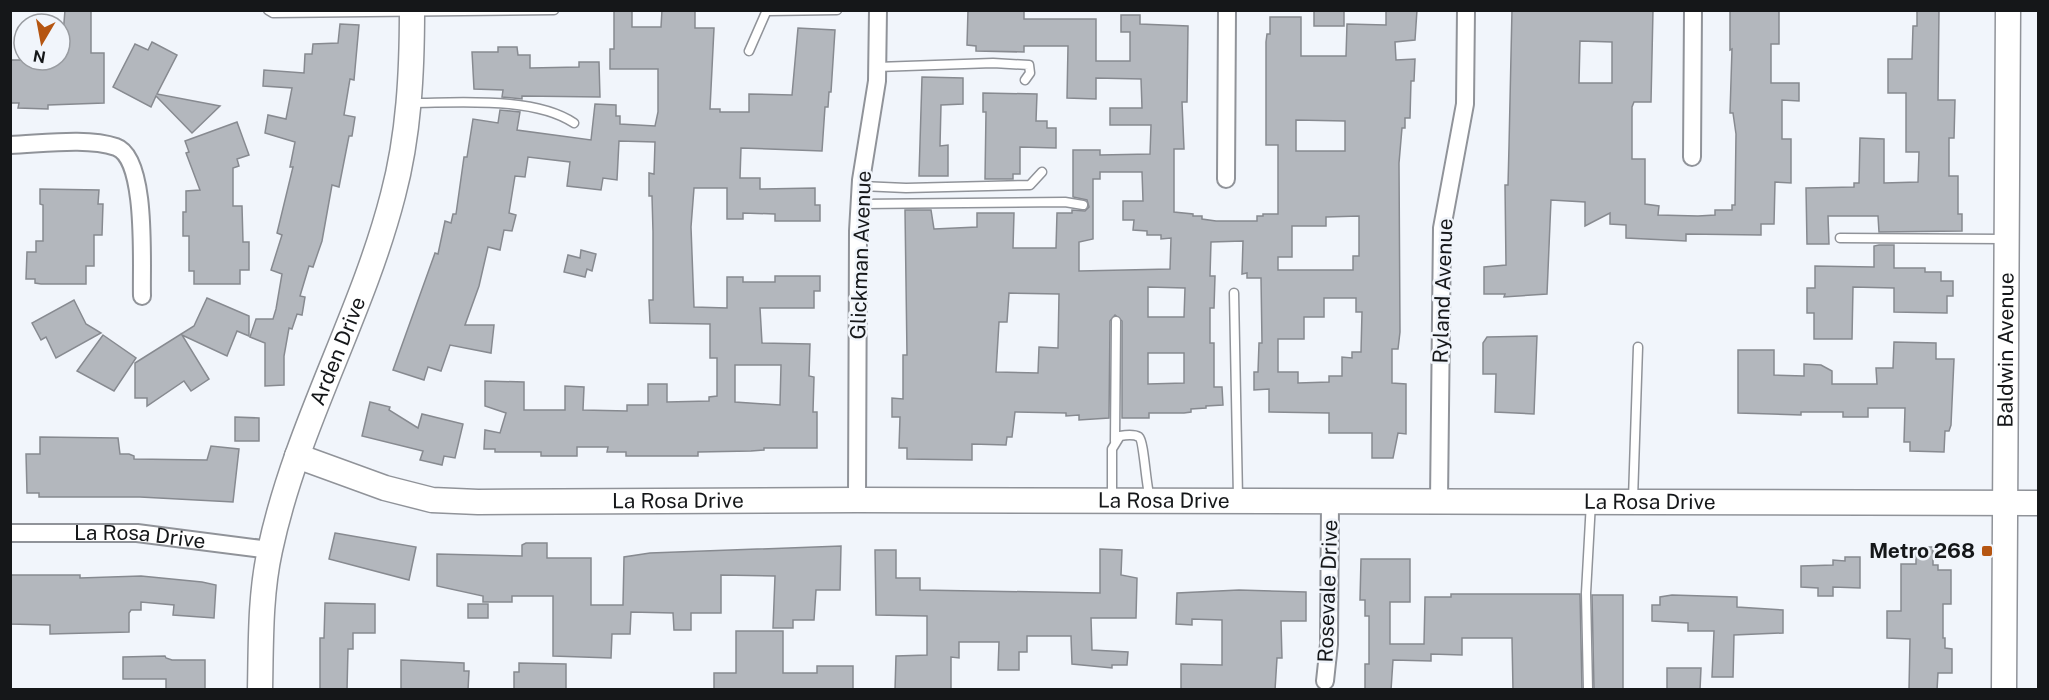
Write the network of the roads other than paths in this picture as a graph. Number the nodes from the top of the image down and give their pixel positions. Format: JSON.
{"nodes":[{"id":1,"x":268,"y":10,"type":"edge"},
{"id":2,"x":554,"y":10,"type":"edge"},
{"id":3,"x":837,"y":10,"type":"edge"},
{"id":4,"x":878,"y":10,"type":"edge"},
{"id":5,"x":1227,"y":10,"type":"edge"},
{"id":6,"x":1466,"y":10,"type":"edge"},
{"id":7,"x":1693,"y":10,"type":"edge"},
{"id":8,"x":2008,"y":10,"type":"edge"},
{"id":9,"x":412,"y":11,"type":"edge"},
{"id":10,"x":767,"y":11,"type":"edge"},
{"id":11,"x":749,"y":51,"type":"dead end"},
{"id":12,"x":877,"y":67,"type":"junction"},
{"id":13,"x":1025,"y":80,"type":"dead end"},
{"id":14,"x":408,"y":104,"type":"junction"},
{"id":15,"x":574,"y":123,"type":"dead end"},
{"id":16,"x":10,"y":145,"type":"edge"},
{"id":17,"x":1692,"y":158,"type":"dead end"},
{"id":18,"x":1042,"y":172,"type":"dead end"},
{"id":19,"x":1226,"y":179,"type":"dead end"},
{"id":20,"x":861,"y":186,"type":"junction"},
{"id":21,"x":860,"y":204,"type":"junction"},
{"id":22,"x":1083,"y":205,"type":"dead end"},
{"id":23,"x":1840,"y":238,"type":"dead end"},
{"id":24,"x":2007,"y":239,"type":"junction"},
{"id":25,"x":1234,"y":293,"type":"dead end"},
{"id":26,"x":142,"y":296,"type":"dead end"},
{"id":27,"x":1116,"y":321,"type":"dead end"},
{"id":28,"x":1638,"y":346,"type":"dead end"},
{"id":29,"x":1115,"y":441,"type":"junction"},
{"id":30,"x":297,"y":456,"type":"junction"},
{"id":31,"x":857,"y":500,"type":"junction"},
{"id":32,"x":1112,"y":501,"type":"junction"},
{"id":33,"x":1151,"y":501,"type":"junction"},
{"id":34,"x":1238,"y":501,"type":"junction"},
{"id":35,"x":1439,"y":501,"type":"junction"},
{"id":36,"x":1330,"y":502,"type":"junction"},
{"id":37,"x":1591,"y":502,"type":"junction"},
{"id":38,"x":1633,"y":502,"type":"junction"},
{"id":39,"x":2038,"y":503,"type":"edge"},
{"id":40,"x":2006,"y":505,"type":"junction"},
{"id":41,"x":10,"y":533,"type":"edge"},
{"id":42,"x":270,"y":550,"type":"junction"},
{"id":43,"x":1325,"y":681,"type":"dead end"},
{"id":44,"x":260,"y":690,"type":"edge"},
{"id":45,"x":1588,"y":690,"type":"edge"},
{"id":46,"x":2004,"y":690,"type":"edge"}],
"edges":[{"from":1,"to":9,"type":"lane"},
{"from":2,"to":9,"type":"lane"},
{"from":3,"to":10,"type":"lane"},
{"from":4,"to":12,"type":"street","name":"Glickman Avenue"},
{"from":5,"to":19,"type":"street"},
{"from":6,"to":35,"type":"street","name":"Ryland Avenue"},
{"from":7,"to":17,"type":"street"},
{"from":8,"to":24,"type":"street","name":"Baldwin Avenue"},
{"from":9,"to":14,"type":"street","name":"Arden Drive"},
{"from":10,"to":11,"type":"lane"},
{"from":12,"to":13,"type":"lane"},
{"from":12,"to":20,"type":"street","name":"Glickman Avenue"},
{"from":14,"to":15,"type":"lane"},
{"from":14,"to":30,"type":"street","name":"Arden Drive"},
{"from":16,"to":26,"type":"street"},
{"from":18,"to":20,"type":"lane"},
{"from":20,"to":21,"type":"street","name":"Glickman Avenue"},
{"from":21,"to":22,"type":"lane"},
{"from":21,"to":31,"type":"street","name":"Glickman Avenue"},
{"from":23,"to":24,"type":"lane"},
{"from":24,"to":40,"type":"street","name":"Baldwin Avenue"},
{"from":25,"to":34,"type":"lane"},
{"from":27,"to":29,"type":"lane"},
{"from":28,"to":38,"type":"lane"},
{"from":29,"to":32,"type":"lane"},
{"from":29,"to":33,"type":"lane"},
{"from":30,"to":31,"type":"street","name":"La Rosa Drive"},
{"from":30,"to":42,"type":"street","name":"Arden Drive"},
{"from":31,"to":32,"type":"street","name":"La Rosa Drive"},
{"from":32,"to":33,"type":"street","name":"La Rosa Drive"},
{"from":33,"to":34,"type":"street","name":"La Rosa Drive"},
{"from":34,"to":36,"type":"street","name":"La Rosa Drive"},
{"from":35,"to":36,"type":"street","name":"La Rosa Drive"},
{"from":35,"to":37,"type":"street","name":"La Rosa Drive"},
{"from":36,"to":43,"type":"street","name":"Rosevale Drive"},
{"from":37,"to":38,"type":"street","name":"La Rosa Drive"},
{"from":37,"to":45,"type":"lane"},
{"from":38,"to":40,"type":"street","name":"La Rosa Drive"},
{"from":39,"to":40,"type":"street","name":"La Rosa Drive"},
{"from":40,"to":46,"type":"street","name":"Baldwin Avenue"},
{"from":41,"to":42,"type":"street","name":"La Rosa Drive"},
{"from":42,"to":44,"type":"street","name":"Arden Drive"}]}
